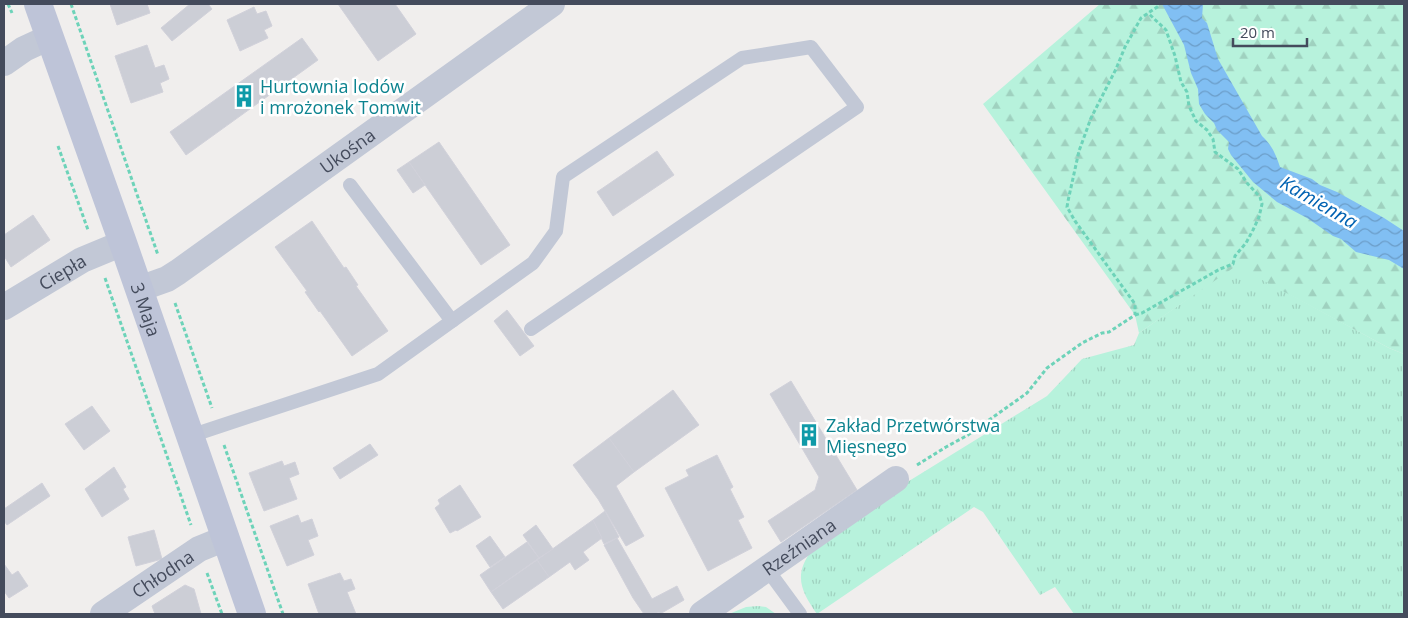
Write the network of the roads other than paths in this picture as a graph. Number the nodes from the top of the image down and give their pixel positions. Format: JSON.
{"nodes":[{"id":1,"x":38,"y":4,"type":"edge"},
{"id":2,"x":552,"y":4,"type":"edge"},
{"id":3,"x":50,"y":37,"type":"junction"},
{"id":4,"x":4,"y":63,"type":"edge"},
{"id":5,"x":350,"y":185,"type":"dead end"},
{"id":6,"x":124,"y":244,"type":"junction"},
{"id":7,"x":139,"y":289,"type":"junction"},
{"id":8,"x":4,"y":307,"type":"edge"},
{"id":9,"x":452,"y":321,"type":"junction"},
{"id":10,"x":531,"y":329,"type":"dead end"},
{"id":11,"x":190,"y":436,"type":"junction"},
{"id":12,"x":896,"y":479,"type":"road end"},
{"id":13,"x":226,"y":538,"type":"junction"},
{"id":14,"x":767,"y":569,"type":"junction"},
{"id":15,"x":103,"y":614,"type":"edge"},
{"id":16,"x":252,"y":614,"type":"edge"},
{"id":17,"x":702,"y":614,"type":"edge"},
{"id":18,"x":800,"y":614,"type":"edge"}],
"edges":[{"from":1,"to":3,"type":"street","name":"3 Maja"},
{"from":2,"to":7,"type":"street","name":"Ukośna"},
{"from":3,"to":4,"type":"street"},
{"from":3,"to":6,"type":"street","name":"3 Maja"},
{"from":5,"to":9,"type":"lane"},
{"from":6,"to":7,"type":"street","name":"3 Maja"},
{"from":6,"to":8,"type":"street","name":"Ciepła"},
{"from":7,"to":11,"type":"street","name":"3 Maja"},
{"from":9,"to":10,"type":"lane"},
{"from":9,"to":11,"type":"lane"},
{"from":11,"to":13,"type":"street","name":"3 Maja"},
{"from":12,"to":14,"type":"street","name":"Rzeźniana"},
{"from":13,"to":15,"type":"street","name":"Chłodna"},
{"from":13,"to":16,"type":"street","name":"3 Maja"},
{"from":14,"to":17,"type":"street","name":"Rzeźniana"},
{"from":14,"to":18,"type":"lane"}]}
